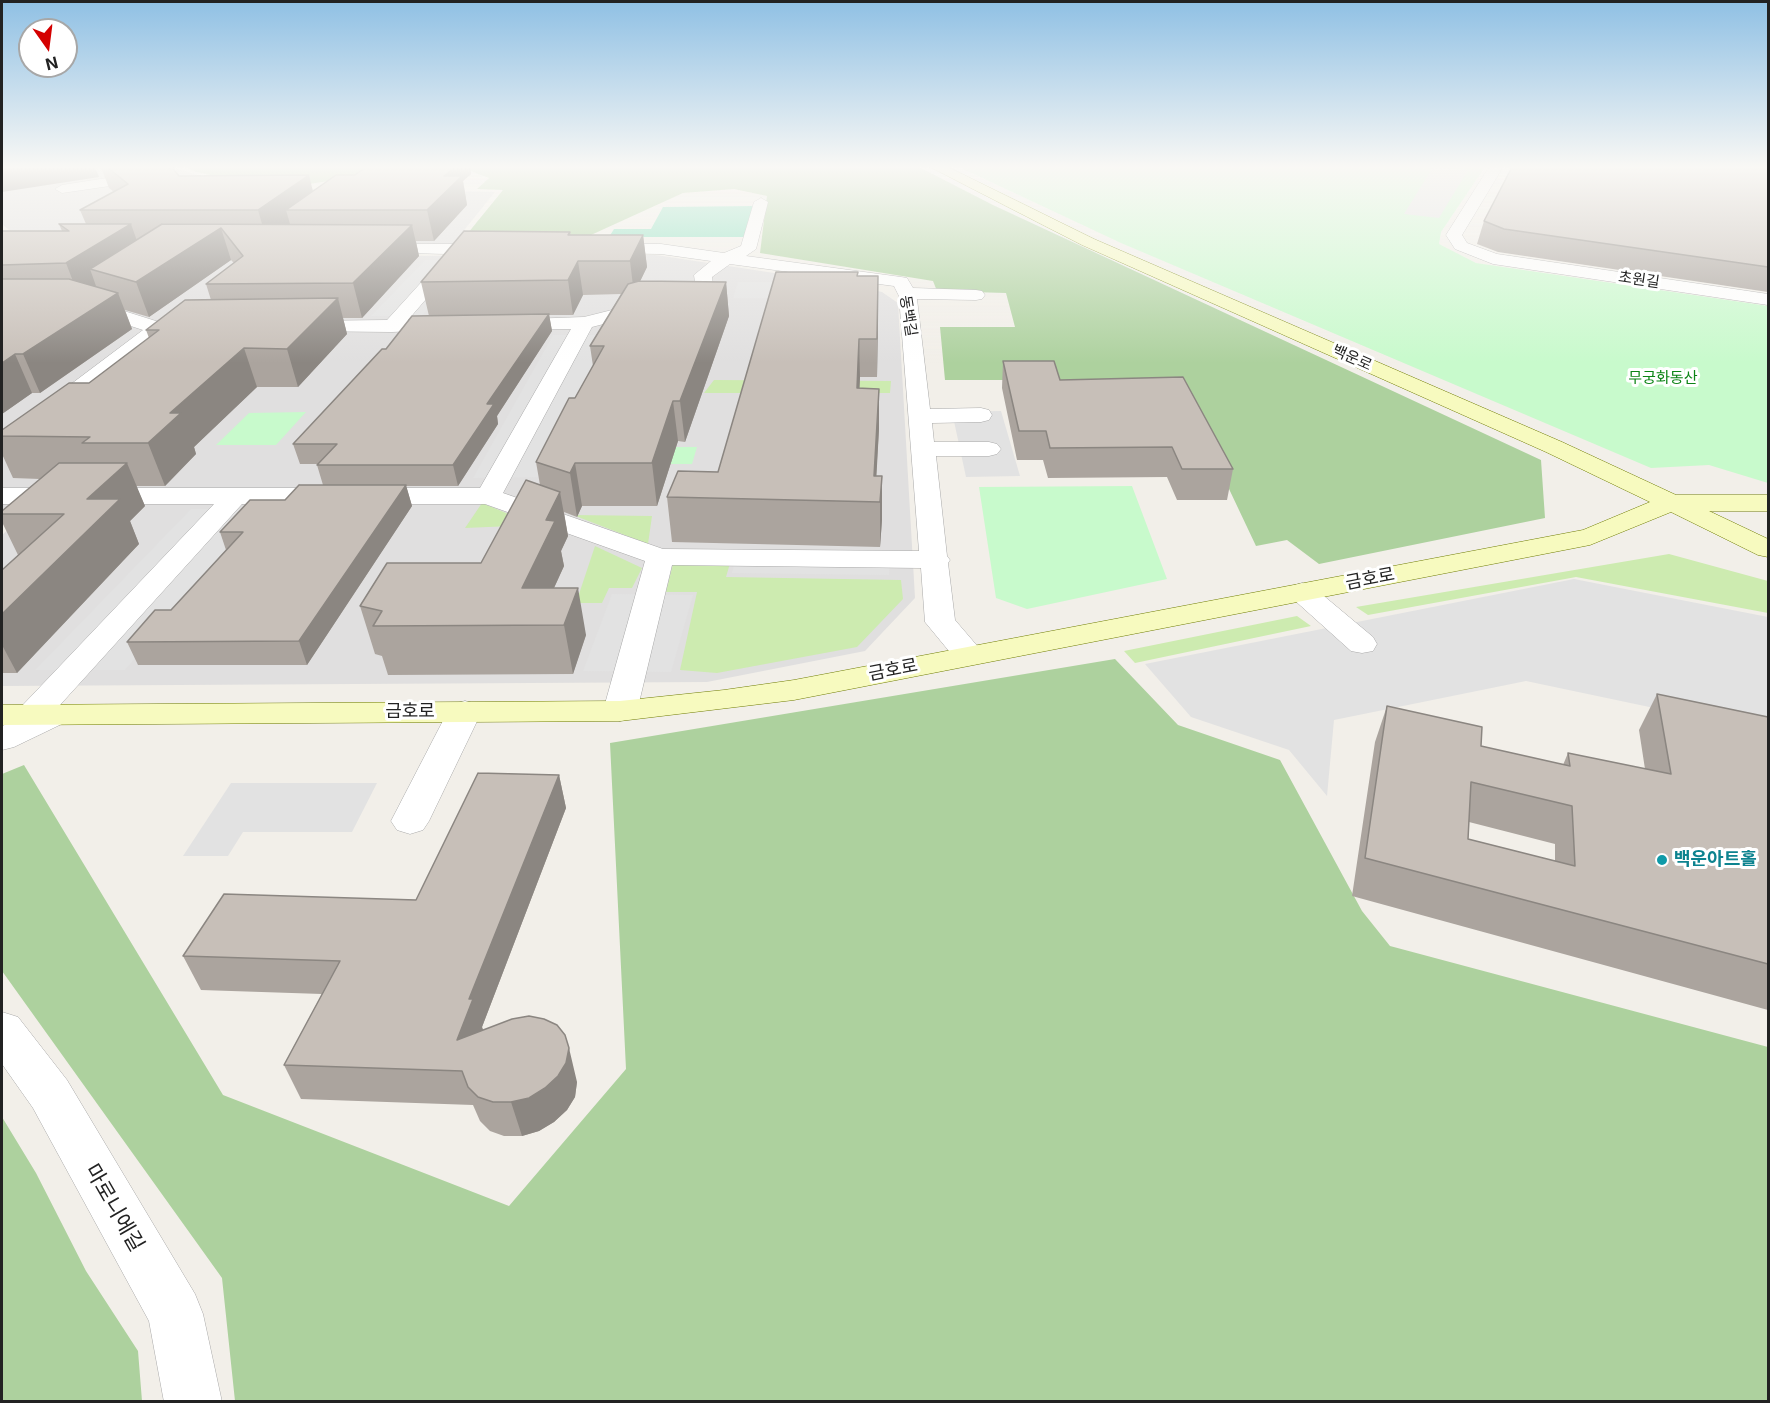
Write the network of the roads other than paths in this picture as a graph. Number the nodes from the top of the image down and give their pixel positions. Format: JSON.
{"nodes":[{"id":1,"x":753,"y":232,"type":"edge"},
{"id":2,"x":1069,"y":232,"type":"edge"},
{"id":3,"x":1456,"y":232,"type":"edge"},
{"id":4,"x":579,"y":248,"type":"edge"},
{"id":5,"x":348,"y":249,"type":"edge"},
{"id":6,"x":460,"y":249,"type":"junction"},
{"id":7,"x":519,"y":249,"type":"edge"},
{"id":8,"x":728,"y":257,"type":"junction"},
{"id":9,"x":101,"y":293,"type":"edge"},
{"id":10,"x":906,"y":293,"type":"junction"},
{"id":11,"x":976,"y":295,"type":"dead end"},
{"id":12,"x":1768,"y":300,"type":"edge"},
{"id":13,"x":584,"y":323,"type":"junction"},
{"id":14,"x":392,"y":326,"type":"junction"},
{"id":15,"x":286,"y":327,"type":"edge"},
{"id":16,"x":157,"y":328,"type":"junction"},
{"id":17,"x":215,"y":328,"type":"edge"},
{"id":18,"x":981,"y":415,"type":"dead end"},
{"id":19,"x":920,"y":416,"type":"junction"},
{"id":20,"x":2,"y":447,"type":"edge"},
{"id":21,"x":924,"y":449,"type":"junction"},
{"id":22,"x":989,"y":449,"type":"dead end"},
{"id":23,"x":2,"y":496,"type":"edge"},
{"id":24,"x":235,"y":496,"type":"junction"},
{"id":25,"x":488,"y":496,"type":"junction"},
{"id":26,"x":1671,"y":503,"type":"junction"},
{"id":27,"x":1768,"y":503,"type":"edge"},
{"id":28,"x":1768,"y":549,"type":"edge"},
{"id":29,"x":660,"y":557,"type":"junction"},
{"id":30,"x":936,"y":560,"type":"junction"},
{"id":31,"x":1302,"y":592,"type":"junction"},
{"id":32,"x":1362,"y":644,"type":"dead end"},
{"id":33,"x":969,"y":656,"type":"junction"},
{"id":34,"x":465,"y":711,"type":"junction"},
{"id":35,"x":620,"y":711,"type":"junction"},
{"id":36,"x":2,"y":715,"type":"edge"},
{"id":37,"x":44,"y":715,"type":"junction"},
{"id":38,"x":2,"y":739,"type":"edge"},
{"id":39,"x":410,"y":821,"type":"dead end"},
{"id":40,"x":2,"y":1030,"type":"edge"},
{"id":41,"x":193,"y":1401,"type":"edge"}],
"edges":[{"from":1,"to":8,"type":"street"},
{"from":2,"to":26,"type":"main road","name":"백운로"},
{"from":3,"to":12,"type":"street","name":"초원길"},
{"from":4,"to":8,"type":"street","name":"동백길"},
{"from":5,"to":6,"type":"street"},
{"from":6,"to":7,"type":"street"},
{"from":6,"to":14,"type":"street"},
{"from":8,"to":10,"type":"street","name":"동백길"},
{"from":8,"to":13,"type":"street"},
{"from":9,"to":16,"type":"street"},
{"from":10,"to":11,"type":"street"},
{"from":10,"to":19,"type":"street","name":"동백길"},
{"from":13,"to":14,"type":"street"},
{"from":13,"to":25,"type":"street"},
{"from":14,"to":15,"type":"street"},
{"from":16,"to":17,"type":"street"},
{"from":16,"to":20,"type":"street"},
{"from":18,"to":19,"type":"street"},
{"from":19,"to":21,"type":"street","name":"동백길"},
{"from":21,"to":22,"type":"street"},
{"from":21,"to":30,"type":"street","name":"동백길"},
{"from":23,"to":24,"type":"street"},
{"from":24,"to":25,"type":"street"},
{"from":24,"to":37,"type":"street"},
{"from":25,"to":29,"type":"street"},
{"from":26,"to":27,"type":"main road","name":"금호로"},
{"from":26,"to":28,"type":"main road","name":"백운로"},
{"from":26,"to":31,"type":"main road","name":"금호로"},
{"from":29,"to":30,"type":"street"},
{"from":29,"to":35,"type":"street"},
{"from":30,"to":33,"type":"street","name":"동백길"},
{"from":31,"to":32,"type":"street"},
{"from":31,"to":33,"type":"main road","name":"금호로"},
{"from":33,"to":35,"type":"main road","name":"금호로"},
{"from":34,"to":35,"type":"main road","name":"금호로"},
{"from":34,"to":37,"type":"main road","name":"금호로"},
{"from":34,"to":39,"type":"street"},
{"from":36,"to":37,"type":"main road","name":"금호로"},
{"from":37,"to":38,"type":"street"},
{"from":40,"to":41,"type":"street","name":"마로니에길"}]}
